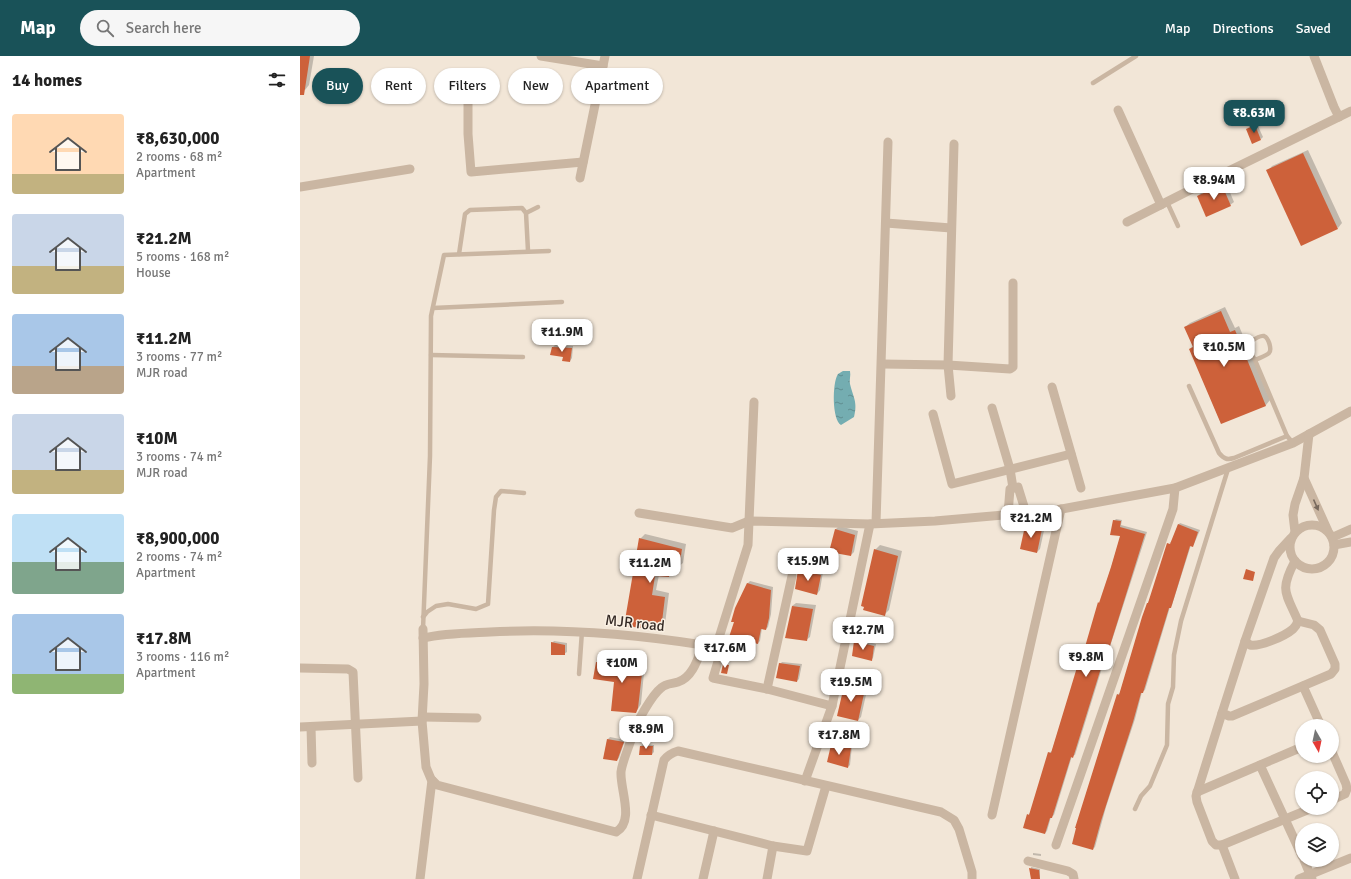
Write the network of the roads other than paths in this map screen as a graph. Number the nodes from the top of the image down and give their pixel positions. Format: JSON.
{"nodes":[{"id":1,"x":541,"y":56,"type":"edge"},
{"id":2,"x":605,"y":56,"type":"edge"},
{"id":3,"x":1136,"y":56,"type":"edge"},
{"id":4,"x":1314,"y":56,"type":"edge"},
{"id":5,"x":603,"y":66,"type":"junction"},
{"id":6,"x":1093,"y":83,"type":"dead end"},
{"id":7,"x":468,"y":104,"type":"edge"},
{"id":8,"x":1118,"y":110,"type":"dead end"},
{"id":9,"x":1351,"y":111,"type":"edge"},
{"id":10,"x":1339,"y":117,"type":"junction"},
{"id":11,"x":888,"y":142,"type":"dead end"},
{"id":12,"x":954,"y":144,"type":"dead end"},
{"id":13,"x":583,"y":162,"type":"junction"},
{"id":14,"x":410,"y":169,"type":"dead end"},
{"id":15,"x":580,"y":178,"type":"dead end"},
{"id":16,"x":300,"y":187,"type":"edge"},
{"id":17,"x":1164,"y":203,"type":"junction"},
{"id":18,"x":538,"y":207,"type":"dead end"},
{"id":19,"x":526,"y":213,"type":"junction"},
{"id":20,"x":1127,"y":222,"type":"dead end"},
{"id":21,"x":886,"y":223,"type":"junction"},
{"id":22,"x":1178,"y":226,"type":"dead end"},
{"id":23,"x":951,"y":228,"type":"junction"},
{"id":24,"x":528,"y":251,"type":"junction"},
{"id":25,"x":549,"y":251,"type":"dead end"},
{"id":26,"x":459,"y":254,"type":"junction"},
{"id":27,"x":1013,"y":283,"type":"dead end"},
{"id":28,"x":562,"y":302,"type":"dead end"},
{"id":29,"x":433,"y":308,"type":"junction"},
{"id":30,"x":431,"y":355,"type":"junction"},
{"id":31,"x":523,"y":357,"type":"dead end"},
{"id":32,"x":1255,"y":360,"type":"junction"},
{"id":33,"x":882,"y":364,"type":"junction"},
{"id":34,"x":948,"y":365,"type":"junction"},
{"id":35,"x":1189,"y":386,"type":"dead end"},
{"id":36,"x":1052,"y":387,"type":"dead end"},
{"id":37,"x":951,"y":396,"type":"dead end"},
{"id":38,"x":754,"y":402,"type":"dead end"},
{"id":39,"x":992,"y":408,"type":"dead end"},
{"id":40,"x":1351,"y":411,"type":"edge"},
{"id":41,"x":933,"y":414,"type":"dead end"},
{"id":42,"x":1308,"y":434,"type":"junction"},
{"id":43,"x":1290,"y":440,"type":"junction"},
{"id":44,"x":1072,"y":454,"type":"junction"},
{"id":45,"x":1229,"y":467,"type":"junction"},
{"id":46,"x":1010,"y":469,"type":"junction"},
{"id":47,"x":1304,"y":478,"type":"junction"},
{"id":48,"x":1013,"y":488,"type":"junction"},
{"id":49,"x":1081,"y":488,"type":"dead end"},
{"id":50,"x":1175,"y":488,"type":"junction"},
{"id":51,"x":524,"y":493,"type":"dead end"},
{"id":52,"x":1061,"y":509,"type":"junction"},
{"id":53,"x":639,"y":513,"type":"dead end"},
{"id":54,"x":1026,"y":513,"type":"junction"},
{"id":55,"x":1008,"y":514,"type":"junction"},
{"id":56,"x":749,"y":521,"type":"junction"},
{"id":57,"x":873,"y":524,"type":"junction"},
{"id":58,"x":1351,"y":529,"type":"edge"},
{"id":59,"x":1293,"y":535,"type":"junction"},
{"id":60,"x":1332,"y":538,"type":"junction"},
{"id":61,"x":1351,"y":542,"type":"edge"},
{"id":62,"x":1295,"y":562,"type":"junction"},
{"id":63,"x":792,"y":576,"type":"dead end"},
{"id":64,"x":423,"y":617,"type":"junction"},
{"id":65,"x":1298,"y":621,"type":"junction"},
{"id":66,"x":582,"y":631,"type":"junction"},
{"id":67,"x":423,"y":633,"type":"junction"},
{"id":68,"x":1245,"y":641,"type":"junction"},
{"id":69,"x":703,"y":645,"type":"junction"},
{"id":70,"x":719,"y":658,"type":"dead end"},
{"id":71,"x":300,"y":668,"type":"edge"},
{"id":72,"x":579,"y":674,"type":"dead end"},
{"id":73,"x":1303,"y":686,"type":"junction"},
{"id":74,"x":767,"y":689,"type":"junction"},
{"id":75,"x":832,"y":706,"type":"junction"},
{"id":76,"x":1222,"y":713,"type":"junction"},
{"id":77,"x":478,"y":718,"type":"dead end"},
{"id":78,"x":422,"y":719,"type":"junction"},
{"id":79,"x":1318,"y":719,"type":"edge"},
{"id":80,"x":355,"y":725,"type":"junction"},
{"id":81,"x":300,"y":727,"type":"edge"},
{"id":82,"x":312,"y":727,"type":"junction"},
{"id":83,"x":1295,"y":750,"type":"edge"},
{"id":84,"x":312,"y":763,"type":"dead end"},
{"id":85,"x":1337,"y":763,"type":"edge"},
{"id":86,"x":1260,"y":765,"type":"junction"},
{"id":87,"x":358,"y":778,"type":"dead end"},
{"id":88,"x":432,"y":780,"type":"junction"},
{"id":89,"x":805,"y":781,"type":"junction"},
{"id":90,"x":826,"y":786,"type":"junction"},
{"id":91,"x":1349,"y":790,"type":"edge"},
{"id":92,"x":1197,"y":792,"type":"junction"},
{"id":93,"x":1339,"y":797,"type":"edge"},
{"id":94,"x":1135,"y":809,"type":"dead end"},
{"id":95,"x":651,"y":815,"type":"junction"},
{"id":96,"x":992,"y":815,"type":"dead end"},
{"id":97,"x":1295,"y":815,"type":"edge"},
{"id":98,"x":1286,"y":819,"type":"junction"},
{"id":99,"x":714,"y":831,"type":"junction"},
{"id":100,"x":1295,"y":840,"type":"edge"},
{"id":101,"x":1056,"y":845,"type":"dead end"},
{"id":102,"x":773,"y":846,"type":"junction"},
{"id":103,"x":1222,"y":846,"type":"junction"},
{"id":104,"x":1351,"y":858,"type":"edge"},
{"id":105,"x":1028,"y":861,"type":"dead end"},
{"id":106,"x":1307,"y":867,"type":"edge"},
{"id":107,"x":1311,"y":877,"type":"edge"},
{"id":108,"x":420,"y":879,"type":"edge"},
{"id":109,"x":637,"y":879,"type":"edge"},
{"id":110,"x":703,"y":879,"type":"edge"},
{"id":111,"x":767,"y":879,"type":"edge"},
{"id":112,"x":972,"y":879,"type":"edge"},
{"id":113,"x":1074,"y":879,"type":"edge"},
{"id":114,"x":1235,"y":879,"type":"edge"},
{"id":115,"x":1300,"y":879,"type":"edge"}],
"edges":[{"from":1,"to":5,"type":"street"},
{"from":2,"to":5,"type":"street"},
{"from":3,"to":6,"type":"lane"},
{"from":4,"to":10,"type":"street"},
{"from":5,"to":13,"type":"street"},
{"from":7,"to":13,"type":"street"},
{"from":8,"to":17,"type":"street"},
{"from":9,"to":10,"type":"street"},
{"from":10,"to":17,"type":"street"},
{"from":11,"to":21,"type":"street"},
{"from":12,"to":23,"type":"street"},
{"from":13,"to":15,"type":"street"},
{"from":14,"to":16,"type":"street"},
{"from":17,"to":20,"type":"street"},
{"from":17,"to":22,"type":"lane"},
{"from":18,"to":19,"type":"lane"},
{"from":19,"to":24,"type":"lane"},
{"from":19,"to":26,"type":"lane"},
{"from":21,"to":23,"type":"street"},
{"from":21,"to":33,"type":"street"},
{"from":23,"to":34,"type":"street"},
{"from":24,"to":25,"type":"lane"},
{"from":24,"to":26,"type":"lane"},
{"from":26,"to":29,"type":"lane"},
{"from":27,"to":34,"type":"street"},
{"from":28,"to":29,"type":"lane"},
{"from":29,"to":30,"type":"lane"},
{"from":30,"to":31,"type":"lane"},
{"from":30,"to":64,"type":"lane"},
{"from":32,"to":32,"type":"lane"},
{"from":32,"to":43,"type":"lane"},
{"from":33,"to":34,"type":"street"},
{"from":33,"to":57,"type":"street"},
{"from":34,"to":37,"type":"street"},
{"from":35,"to":43,"type":"lane"},
{"from":36,"to":44,"type":"street"},
{"from":38,"to":56,"type":"street","name":"MJR road"},
{"from":39,"to":46,"type":"street"},
{"from":40,"to":42,"type":"street"},
{"from":41,"to":46,"type":"street"},
{"from":42,"to":43,"type":"street"},
{"from":42,"to":47,"type":"street"},
{"from":43,"to":45,"type":"street"},
{"from":44,"to":46,"type":"street"},
{"from":44,"to":49,"type":"street"},
{"from":45,"to":50,"type":"street"},
{"from":45,"to":94,"type":"lane"},
{"from":46,"to":48,"type":"street"},
{"from":47,"to":59,"type":"street"},
{"from":47,"to":60,"type":"street","one_way":true},
{"from":48,"to":54,"type":"street"},
{"from":48,"to":55,"type":"street"},
{"from":50,"to":52,"type":"street"},
{"from":50,"to":101,"type":"street"},
{"from":51,"to":64,"type":"lane"},
{"from":52,"to":54,"type":"street"},
{"from":52,"to":96,"type":"street"},
{"from":53,"to":56,"type":"street"},
{"from":54,"to":55,"type":"street"},
{"from":55,"to":57,"type":"street"},
{"from":56,"to":57,"type":"street"},
{"from":56,"to":69,"type":"street","name":"MJR road"},
{"from":57,"to":75,"type":"street"},
{"from":58,"to":60,"type":"street"},
{"from":59,"to":60,"type":"street"},
{"from":59,"to":62,"type":"street"},
{"from":59,"to":68,"type":"street"},
{"from":60,"to":61,"type":"street"},
{"from":60,"to":62,"type":"street"},
{"from":62,"to":65,"type":"street"},
{"from":63,"to":74,"type":"street"},
{"from":64,"to":67,"type":"lane"},
{"from":65,"to":68,"type":"street"},
{"from":65,"to":73,"type":"street"},
{"from":66,"to":67,"type":"street","name":"MJR road"},
{"from":66,"to":69,"type":"street","name":"MJR road"},
{"from":66,"to":72,"type":"lane"},
{"from":67,"to":78,"type":"street"},
{"from":68,"to":76,"type":"street"},
{"from":69,"to":88,"type":"street"},
{"from":70,"to":74,"type":"street"},
{"from":71,"to":80,"type":"street"},
{"from":73,"to":76,"type":"street"},
{"from":73,"to":79,"type":"street"},
{"from":74,"to":75,"type":"street"},
{"from":75,"to":89,"type":"street"},
{"from":76,"to":92,"type":"street"},
{"from":77,"to":78,"type":"street"},
{"from":78,"to":80,"type":"street"},
{"from":78,"to":88,"type":"street"},
{"from":80,"to":82,"type":"street"},
{"from":80,"to":87,"type":"street"},
{"from":81,"to":82,"type":"street"},
{"from":82,"to":84,"type":"street"},
{"from":83,"to":86,"type":"street"},
{"from":85,"to":91,"type":"street"},
{"from":86,"to":92,"type":"street"},
{"from":86,"to":98,"type":"street"},
{"from":88,"to":108,"type":"street"},
{"from":89,"to":90,"type":"street"},
{"from":89,"to":95,"type":"street"},
{"from":90,"to":102,"type":"street"},
{"from":90,"to":112,"type":"street"},
{"from":91,"to":93,"type":"street"},
{"from":92,"to":103,"type":"street"},
{"from":95,"to":99,"type":"street"},
{"from":95,"to":109,"type":"street"},
{"from":97,"to":98,"type":"street"},
{"from":98,"to":100,"type":"street"},
{"from":98,"to":103,"type":"street"},
{"from":99,"to":102,"type":"street"},
{"from":99,"to":110,"type":"street"},
{"from":102,"to":111,"type":"street"},
{"from":103,"to":114,"type":"street"},
{"from":104,"to":107,"type":"street"},
{"from":105,"to":113,"type":"street"},
{"from":106,"to":107,"type":"street"},
{"from":107,"to":115,"type":"street"}]}
